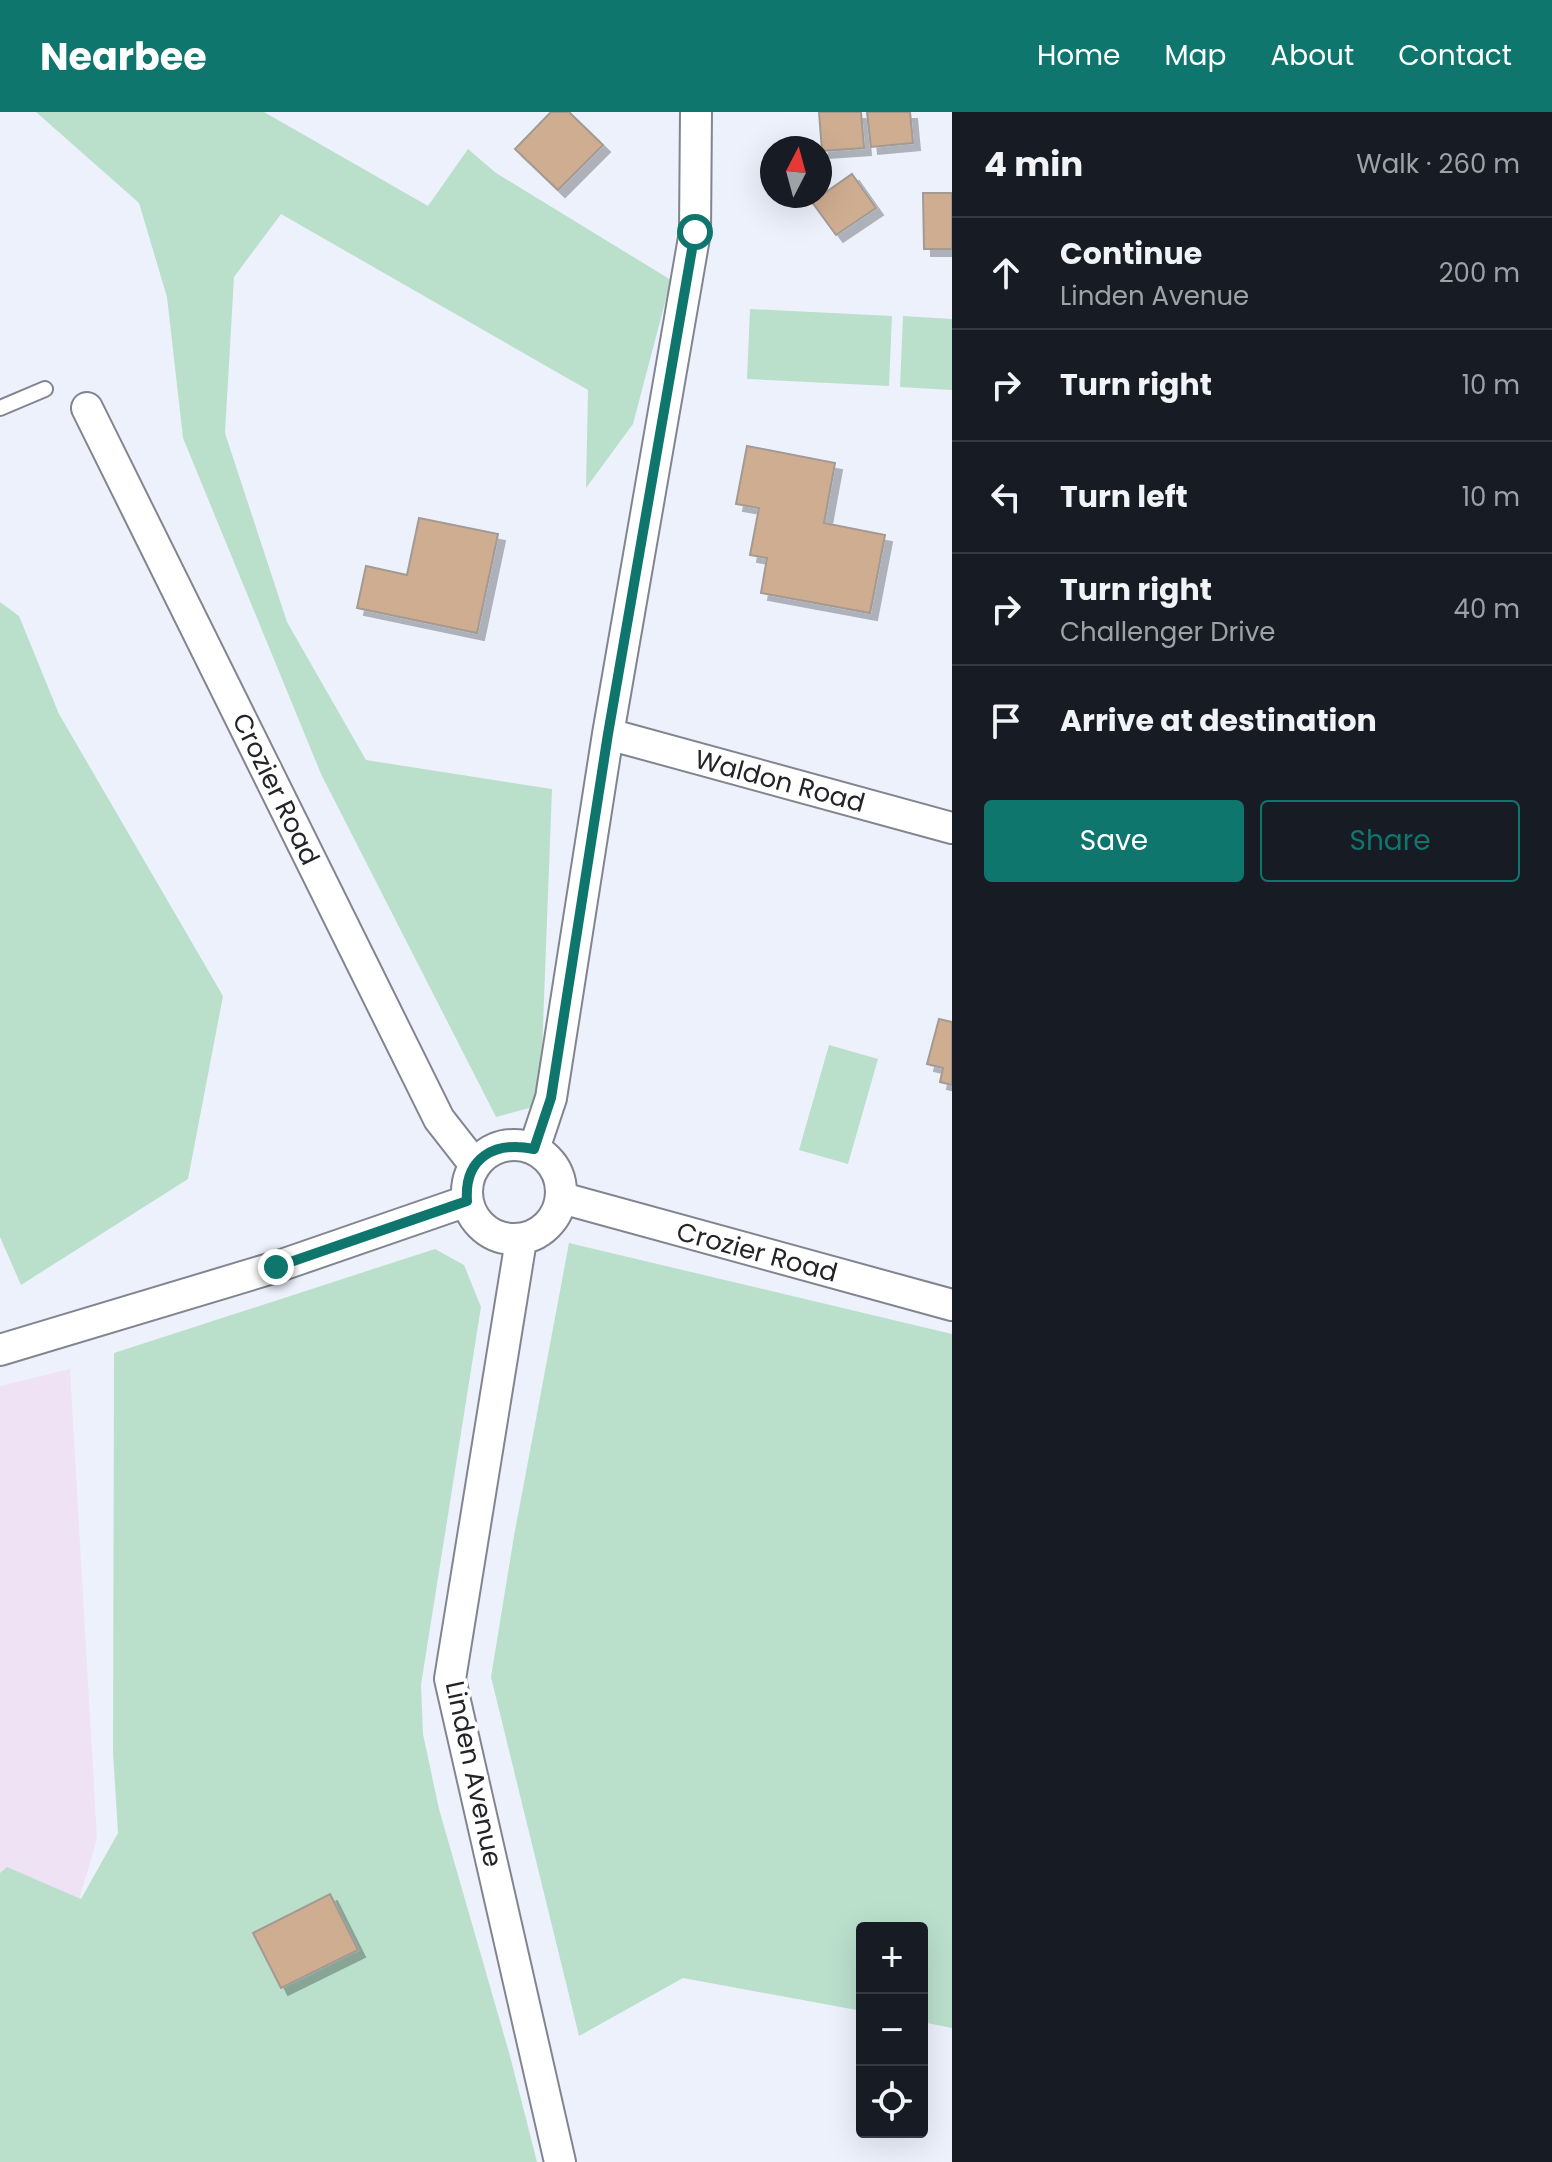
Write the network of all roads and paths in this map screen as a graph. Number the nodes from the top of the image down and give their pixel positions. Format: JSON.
{"nodes":[{"id":1,"x":696,"y":112,"type":"edge"},
{"id":2,"x":45,"y":389,"type":"dead end"},
{"id":3,"x":0,"y":408,"type":"edge"},
{"id":4,"x":87,"y":408,"type":"dead end"},
{"id":5,"x":608,"y":734,"type":"junction"},
{"id":6,"x":952,"y":828,"type":"edge"},
{"id":7,"x":534,"y":1149,"type":"junction"},
{"id":8,"x":475,"y":1165,"type":"junction"},
{"id":9,"x":562,"y":1198,"type":"junction"},
{"id":10,"x":467,"y":1201,"type":"junction"},
{"id":11,"x":521,"y":1240,"type":"junction"},
{"id":12,"x":952,"y":1305,"type":"edge"},
{"id":13,"x":0,"y":1350,"type":"edge"},
{"id":14,"x":560,"y":2162,"type":"edge"}],
"edges":[{"from":1,"to":5,"type":"street"},
{"from":2,"to":3,"type":"lane"},
{"from":4,"to":8,"type":"street","name":"Crozier Road"},
{"from":5,"to":6,"type":"street","name":"Waldon Road"},
{"from":5,"to":7,"type":"street"},
{"from":7,"to":8,"type":"street"},
{"from":7,"to":9,"type":"street"},
{"from":8,"to":10,"type":"street"},
{"from":9,"to":11,"type":"street"},
{"from":9,"to":12,"type":"street","name":"Crozier Road"},
{"from":10,"to":11,"type":"street"},
{"from":10,"to":13,"type":"street"},
{"from":11,"to":14,"type":"street","name":"Linden Avenue"}]}
